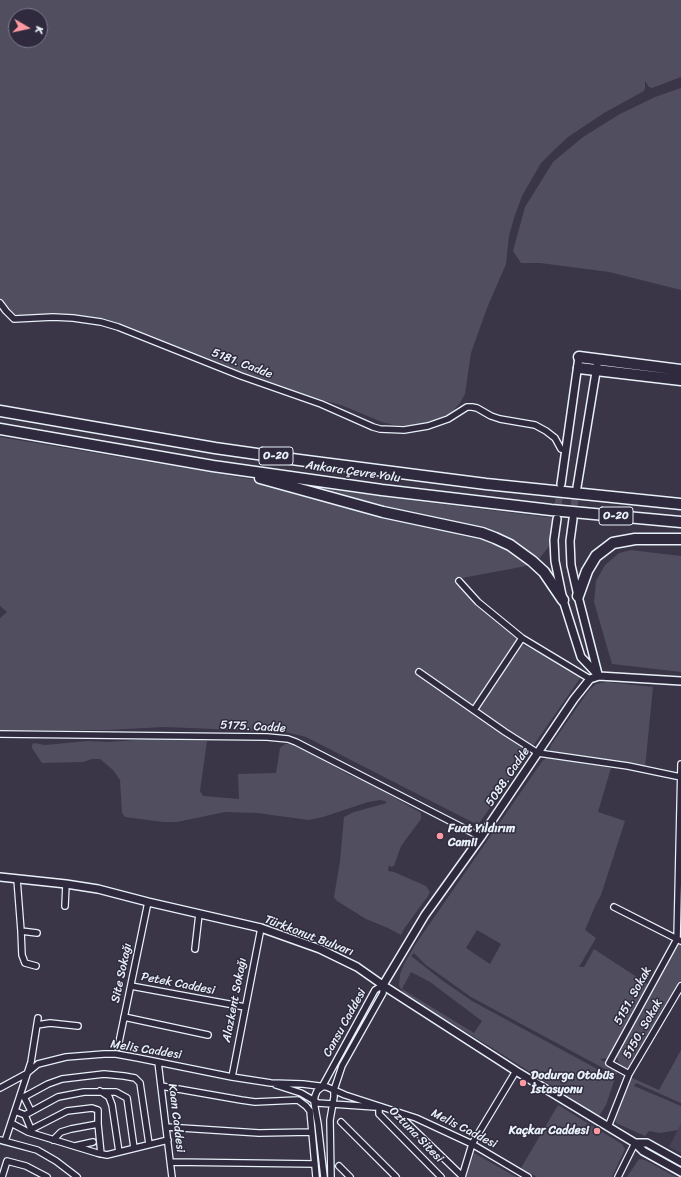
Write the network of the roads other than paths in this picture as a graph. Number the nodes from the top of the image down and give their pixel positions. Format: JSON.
{"nodes":[{"id":1,"x":0,"y":303,"type":"edge"},
{"id":2,"x":579,"y":357,"type":"joint"},
{"id":3,"x":598,"y":359,"type":"junction"},
{"id":4,"x":579,"y":368,"type":"junction"},
{"id":5,"x":681,"y":370,"type":"edge"},
{"id":6,"x":596,"y":371,"type":"junction"},
{"id":7,"x":681,"y":380,"type":"edge"},
{"id":8,"x":0,"y":411,"type":"edge"},
{"id":9,"x":0,"y":429,"type":"edge"},
{"id":10,"x":566,"y":450,"type":"junction"},
{"id":11,"x":213,"y":466,"type":"junction"},
{"id":12,"x":561,"y":484,"type":"tunnel mouth"},
{"id":13,"x":577,"y":487,"type":"tunnel mouth"},
{"id":14,"x":681,"y":504,"type":"edge"},
{"id":15,"x":557,"y":519,"type":"tunnel mouth"},
{"id":16,"x":573,"y":519,"type":"tunnel mouth"},
{"id":17,"x":681,"y":522,"type":"edge"},
{"id":18,"x":681,"y":539,"type":"edge"},
{"id":19,"x":460,"y":581,"type":"dead end"},
{"id":20,"x":578,"y":596,"type":"junction"},
{"id":21,"x":563,"y":600,"type":"junction"},
{"id":22,"x":522,"y":638,"type":"junction"},
{"id":23,"x":419,"y":672,"type":"dead end"},
{"id":24,"x":599,"y":676,"type":"junction"},
{"id":25,"x":590,"y":679,"type":"junction"},
{"id":26,"x":681,"y":681,"type":"edge"},
{"id":27,"x":474,"y":710,"type":"junction"},
{"id":28,"x":0,"y":734,"type":"edge"},
{"id":29,"x":538,"y":753,"type":"junction"},
{"id":30,"x":681,"y":764,"type":"edge"},
{"id":31,"x":681,"y":777,"type":"edge"},
{"id":32,"x":482,"y":837,"type":"junction"},
{"id":33,"x":0,"y":877,"type":"edge"},
{"id":34,"x":17,"y":879,"type":"junction"},
{"id":35,"x":66,"y":884,"type":"junction"},
{"id":36,"x":148,"y":902,"type":"junction"},
{"id":37,"x":65,"y":906,"type":"dead end"},
{"id":38,"x":614,"y":907,"type":"dead end"},
{"id":39,"x":199,"y":914,"type":"junction"},
{"id":40,"x":261,"y":928,"type":"junction"},
{"id":41,"x":21,"y":931,"type":"junction"},
{"id":42,"x":38,"y":933,"type":"dead end"},
{"id":43,"x":679,"y":940,"type":"edge"},
{"id":44,"x":195,"y":949,"type":"dead end"},
{"id":45,"x":36,"y":966,"type":"dead end"},
{"id":46,"x":383,"y":985,"type":"junction"},
{"id":47,"x":131,"y":986,"type":"junction"},
{"id":48,"x":681,"y":986,"type":"edge"},
{"id":49,"x":245,"y":1007,"type":"junction"},
{"id":50,"x":124,"y":1017,"type":"junction"},
{"id":51,"x":38,"y":1018,"type":"dead end"},
{"id":52,"x":37,"y":1025,"type":"junction"},
{"id":53,"x":78,"y":1026,"type":"dead end"},
{"id":54,"x":208,"y":1034,"type":"dead end"},
{"id":55,"x":118,"y":1047,"type":"dead end"},
{"id":56,"x":158,"y":1062,"type":"junction"},
{"id":57,"x":516,"y":1071,"type":"junction"},
{"id":58,"x":26,"y":1074,"type":"junction"},
{"id":59,"x":629,"y":1074,"type":"junction"},
{"id":60,"x":232,"y":1077,"type":"junction"},
{"id":61,"x":270,"y":1083,"type":"junction"},
{"id":62,"x":161,"y":1086,"type":"junction"},
{"id":63,"x":322,"y":1087,"type":"junction"},
{"id":64,"x":0,"y":1088,"type":"edge"},
{"id":65,"x":334,"y":1090,"type":"junction"},
{"id":66,"x":100,"y":1091,"type":"junction"},
{"id":67,"x":314,"y":1102,"type":"junction"},
{"id":68,"x":332,"y":1104,"type":"junction"},
{"id":69,"x":379,"y":1107,"type":"junction"},
{"id":70,"x":387,"y":1108,"type":"junction"},
{"id":71,"x":31,"y":1112,"type":"junction"},
{"id":72,"x":20,"y":1113,"type":"junction"},
{"id":73,"x":404,"y":1120,"type":"dead end"},
{"id":74,"x":341,"y":1122,"type":"dead end"},
{"id":75,"x":11,"y":1123,"type":"junction"},
{"id":76,"x":98,"y":1124,"type":"junction"},
{"id":77,"x":166,"y":1126,"type":"junction"},
{"id":78,"x":608,"y":1127,"type":"junction"},
{"id":79,"x":312,"y":1132,"type":"junction"},
{"id":80,"x":2,"y":1140,"type":"edge"},
{"id":81,"x":53,"y":1140,"type":"junction"},
{"id":82,"x":168,"y":1140,"type":"junction"},
{"id":83,"x":93,"y":1142,"type":"dead end"},
{"id":84,"x":635,"y":1143,"type":"junction"},
{"id":85,"x":149,"y":1144,"type":"junction"},
{"id":86,"x":472,"y":1144,"type":"junction"},
{"id":87,"x":75,"y":1146,"type":"junction"},
{"id":88,"x":134,"y":1148,"type":"junction"},
{"id":89,"x":119,"y":1152,"type":"junction"},
{"id":90,"x":101,"y":1154,"type":"junction"},
{"id":91,"x":170,"y":1162,"type":"junction"},
{"id":92,"x":681,"y":1162,"type":"edge"},
{"id":93,"x":315,"y":1164,"type":"junction"},
{"id":94,"x":339,"y":1166,"type":"dead end"},
{"id":95,"x":681,"y":1172,"type":"edge"},
{"id":96,"x":462,"y":1176,"type":"edge"},
{"id":97,"x":2,"y":1177,"type":"edge"},
{"id":98,"x":47,"y":1177,"type":"edge"},
{"id":99,"x":77,"y":1177,"type":"edge"},
{"id":100,"x":172,"y":1177,"type":"edge"},
{"id":101,"x":316,"y":1177,"type":"edge"},
{"id":102,"x":324,"y":1177,"type":"edge"},
{"id":103,"x":331,"y":1177,"type":"edge"},
{"id":104,"x":350,"y":1177,"type":"edge"},
{"id":105,"x":396,"y":1177,"type":"edge"},
{"id":106,"x":441,"y":1177,"type":"edge"},
{"id":107,"x":528,"y":1177,"type":"edge"},
{"id":108,"x":618,"y":1177,"type":"edge"}],
"edges":[{"from":1,"to":10,"type":"street","name":"5181. Cadde"},
{"from":2,"to":3,"type":"highway"},
{"from":2,"to":4,"type":"street"},
{"from":3,"to":5,"type":"highway"},
{"from":3,"to":6,"type":"street"},
{"from":4,"to":6,"type":"highway"},
{"from":4,"to":10,"type":"street"},
{"from":6,"to":7,"type":"highway"},
{"from":6,"to":13,"type":"street"},
{"from":8,"to":14,"type":"highway","name":"Ankara Çevre Yolu","number":"O-20"},
{"from":9,"to":11,"type":"highway","name":"Ankara Çevre Yolu","number":"O-20"},
{"from":10,"to":12,"type":"street"},
{"from":11,"to":17,"type":"highway","name":"Ankara Çevre Yolu","number":"O-20"},
{"from":11,"to":21,"type":"highway"},
{"from":15,"to":21,"type":"street"},
{"from":16,"to":20,"type":"street"},
{"from":18,"to":20,"type":"highway"},
{"from":19,"to":22,"type":"street"},
{"from":20,"to":24,"type":"street"},
{"from":21,"to":24,"type":"street"},
{"from":22,"to":25,"type":"street"},
{"from":22,"to":27,"type":"street"},
{"from":23,"to":27,"type":"street"},
{"from":24,"to":25,"type":"street"},
{"from":24,"to":26,"type":"street"},
{"from":25,"to":29,"type":"street","name":"5088. Cadde"},
{"from":27,"to":29,"type":"street"},
{"from":28,"to":32,"type":"street","name":"5175. Cadde"},
{"from":29,"to":31,"type":"street"},
{"from":29,"to":32,"type":"street","name":"5088. Cadde"},
{"from":30,"to":31,"type":"street"},
{"from":31,"to":43,"type":"street"},
{"from":32,"to":46,"type":"street","name":"5088. Cadde"},
{"from":33,"to":34,"type":"street","name":"Türkkonut Bulvarı"},
{"from":34,"to":35,"type":"street","name":"Türkkonut Bulvarı"},
{"from":34,"to":41,"type":"street"},
{"from":35,"to":36,"type":"street","name":"Türkkonut Bulvarı"},
{"from":35,"to":37,"type":"street"},
{"from":36,"to":39,"type":"street","name":"Türkkonut Bulvarı"},
{"from":36,"to":47,"type":"street","name":"Site Sokağı"},
{"from":38,"to":43,"type":"street"},
{"from":39,"to":40,"type":"street","name":"Türkkonut Bulvarı"},
{"from":39,"to":44,"type":"street"},
{"from":40,"to":46,"type":"street","name":"Türkkonut Bulvarı"},
{"from":40,"to":49,"type":"street","name":"Alazkent Sokağı"},
{"from":41,"to":42,"type":"street"},
{"from":41,"to":45,"type":"street"},
{"from":43,"to":59,"type":"street","name":"5151. Sokak"},
{"from":46,"to":57,"type":"street","name":"Türkkonut Bulvarı"},
{"from":46,"to":63,"type":"street","name":"Cansu Caddesi"},
{"from":46,"to":65,"type":"street","name":"Cansu Caddesi"},
{"from":47,"to":49,"type":"street","name":"Petek Caddesi"},
{"from":47,"to":50,"type":"street","name":"Site Sokağı"},
{"from":48,"to":59,"type":"street","name":"5150. Sokak"},
{"from":49,"to":60,"type":"street","name":"Alazkent Sokağı"},
{"from":50,"to":54,"type":"street"},
{"from":50,"to":55,"type":"street","name":"Site Sokağı"},
{"from":51,"to":52,"type":"street"},
{"from":52,"to":53,"type":"street"},
{"from":52,"to":58,"type":"street"},
{"from":56,"to":58,"type":"street","name":"Melis Caddesi"},
{"from":56,"to":60,"type":"street","name":"Melis Caddesi"},
{"from":56,"to":62,"type":"street","name":"Kaan Caddesi"},
{"from":57,"to":78,"type":"street","name":"Türkkonut Bulvarı"},
{"from":57,"to":86,"type":"street"},
{"from":58,"to":64,"type":"street","name":"Melis Caddesi"},
{"from":58,"to":72,"type":"street"},
{"from":59,"to":78,"type":"street","name":"5150. Sokak"},
{"from":60,"to":61,"type":"street","name":"Melis Caddesi"},
{"from":61,"to":63,"type":"street","name":"Melis Caddesi"},
{"from":61,"to":67,"type":"street","name":"Melis Caddesi"},
{"from":62,"to":77,"type":"street","name":"Kaan Caddesi"},
{"from":62,"to":79,"type":"street"},
{"from":63,"to":65,"type":"street","name":"Melis Caddesi"},
{"from":63,"to":67,"type":"street","name":"Cansu Caddesi"},
{"from":65,"to":68,"type":"street","name":"Cansu Caddesi"},
{"from":65,"to":70,"type":"street","name":"Melis Caddesi"},
{"from":66,"to":71,"type":"street"},
{"from":66,"to":88,"type":"street"},
{"from":66,"to":89,"type":"street"},
{"from":67,"to":68,"type":"street","name":"Melis Caddesi"},
{"from":67,"to":102,"type":"street"},
{"from":68,"to":69,"type":"street","name":"Melis Caddesi"},
{"from":68,"to":103,"type":"street","name":"Cansu Caddesi"},
{"from":69,"to":70,"type":"street","name":"Melis Caddesi"},
{"from":69,"to":106,"type":"street","name":"Oztuna Sitesi"},
{"from":70,"to":86,"type":"street","name":"Melis Caddesi"},
{"from":71,"to":72,"type":"street"},
{"from":71,"to":85,"type":"street"},
{"from":72,"to":75,"type":"street"},
{"from":72,"to":76,"type":"street"},
{"from":73,"to":96,"type":"street"},
{"from":74,"to":105,"type":"street"},
{"from":75,"to":80,"type":"street"},
{"from":75,"to":81,"type":"street"},
{"from":76,"to":81,"type":"street"},
{"from":76,"to":90,"type":"street"},
{"from":77,"to":79,"type":"street"},
{"from":77,"to":82,"type":"street","name":"Kaan Caddesi"},
{"from":78,"to":84,"type":"street","name":"Türkkonut Bulvarı"},
{"from":79,"to":93,"type":"street"},
{"from":80,"to":99,"type":"street"},
{"from":81,"to":87,"type":"street"},
{"from":82,"to":85,"type":"street"},
{"from":82,"to":91,"type":"street","name":"Kaan Caddesi"},
{"from":83,"to":87,"type":"street"},
{"from":84,"to":92,"type":"street","name":"Türkkonut Bulvarı"},
{"from":84,"to":95,"type":"street","name":"Türkkonut Bulvarı"},
{"from":84,"to":108,"type":"street"},
{"from":85,"to":88,"type":"street"},
{"from":86,"to":96,"type":"street"},
{"from":86,"to":107,"type":"street","name":"Melis Caddesi"},
{"from":87,"to":90,"type":"street"},
{"from":88,"to":89,"type":"street"},
{"from":89,"to":90,"type":"street"},
{"from":91,"to":93,"type":"street"},
{"from":91,"to":100,"type":"street","name":"Kaan Caddesi"},
{"from":93,"to":101,"type":"street"},
{"from":94,"to":104,"type":"street"},
{"from":97,"to":98,"type":"street"}]}
